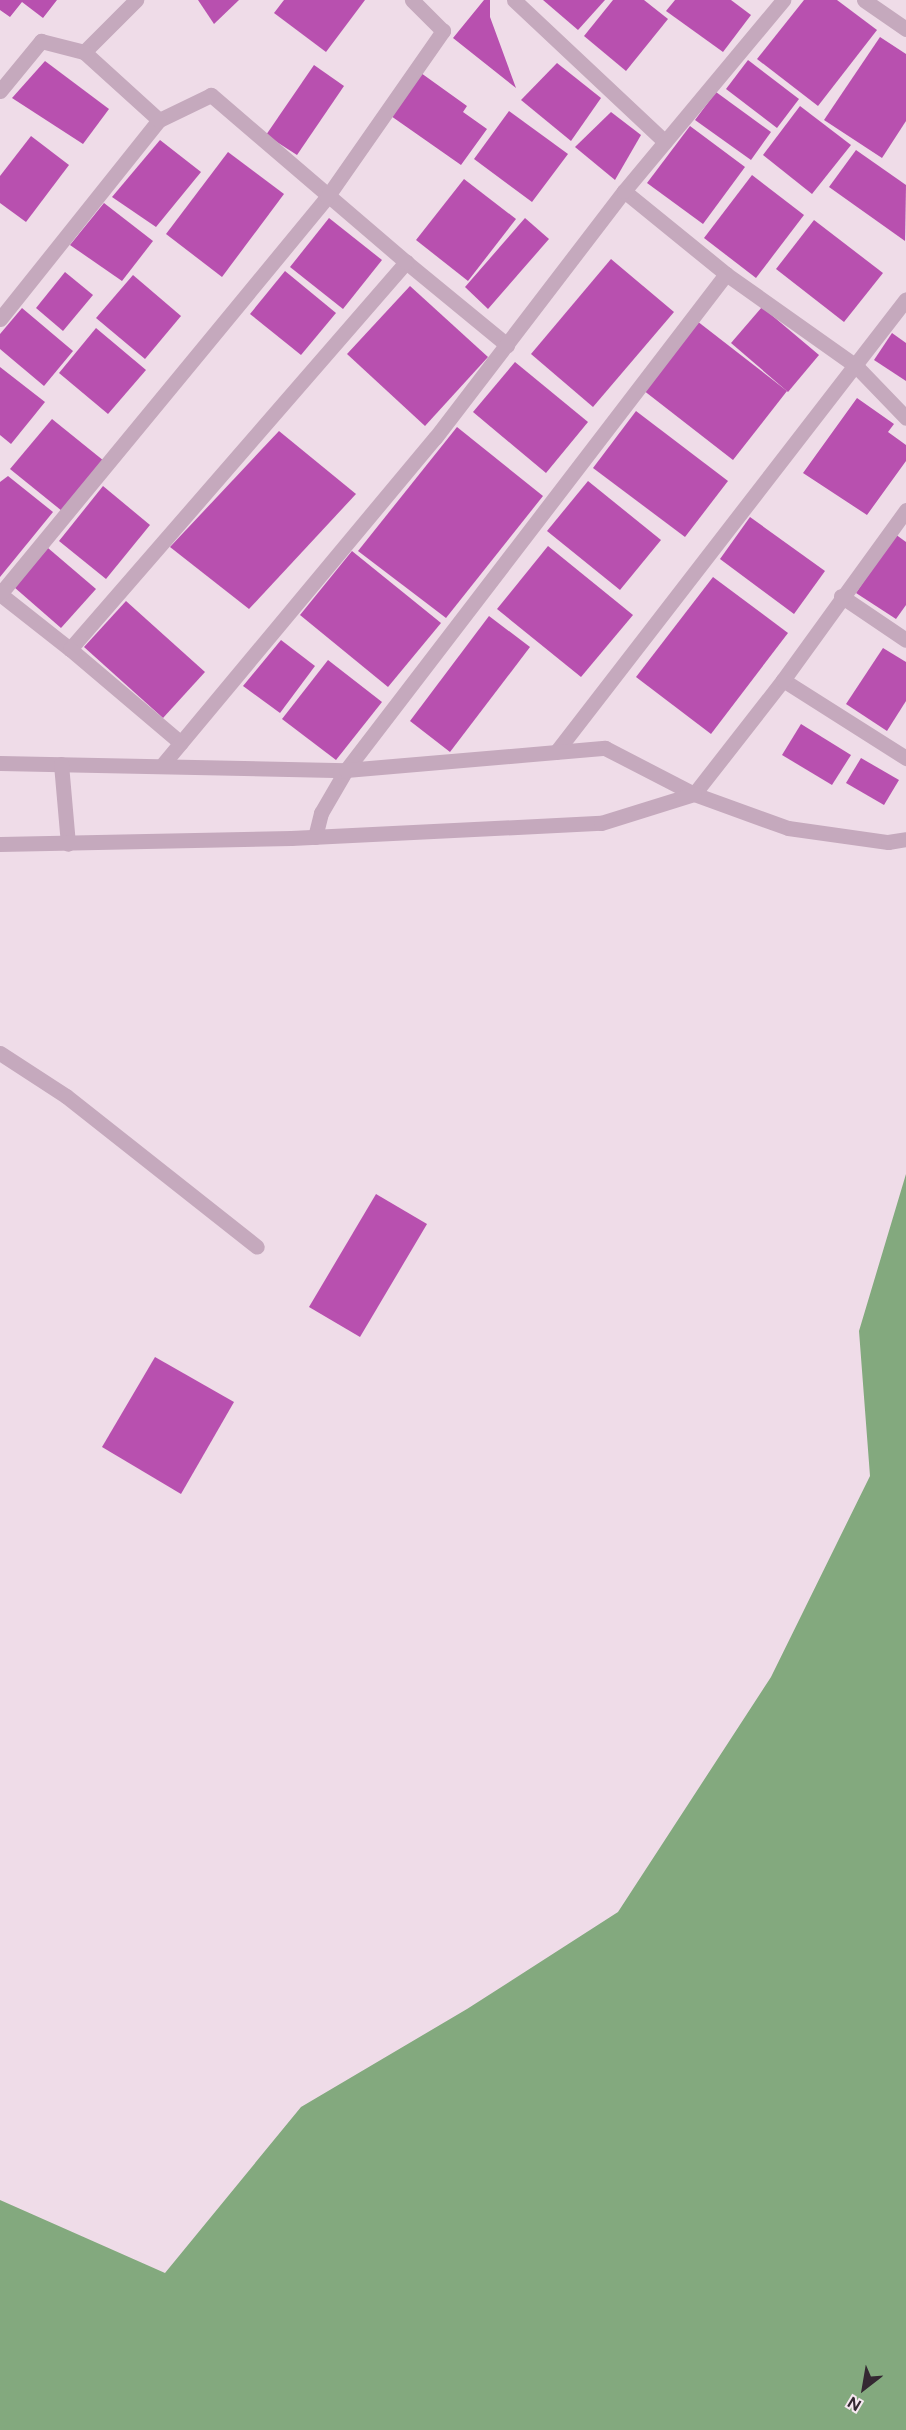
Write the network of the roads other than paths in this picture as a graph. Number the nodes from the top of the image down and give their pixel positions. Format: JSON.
{"nodes":[{"id":1,"x":412,"y":0,"type":"edge"},
{"id":2,"x":514,"y":0,"type":"edge"},
{"id":3,"x":783,"y":0,"type":"edge"},
{"id":4,"x":864,"y":0,"type":"edge"},
{"id":5,"x":129,"y":2,"type":"edge"},
{"id":6,"x":906,"y":28,"type":"edge"},
{"id":7,"x":84,"y":51,"type":"junction"},
{"id":8,"x":0,"y":91,"type":"edge"},
{"id":9,"x":159,"y":120,"type":"junction"},
{"id":10,"x":664,"y":142,"type":"junction"},
{"id":11,"x":624,"y":191,"type":"junction"},
{"id":12,"x":327,"y":197,"type":"junction"},
{"id":13,"x":406,"y":262,"type":"junction"},
{"id":14,"x":726,"y":274,"type":"junction"},
{"id":15,"x":906,"y":298,"type":"edge"},
{"id":16,"x":0,"y":319,"type":"edge"},
{"id":17,"x":507,"y":345,"type":"junction"},
{"id":18,"x":856,"y":366,"type":"junction"},
{"id":19,"x":906,"y":418,"type":"edge"},
{"id":20,"x":906,"y":510,"type":"edge"},
{"id":21,"x":900,"y":530,"type":"edge"},
{"id":22,"x":0,"y":594,"type":"edge"},
{"id":23,"x":841,"y":596,"type":"junction"},
{"id":24,"x":906,"y":640,"type":"edge"},
{"id":25,"x":70,"y":649,"type":"junction"},
{"id":26,"x":783,"y":680,"type":"junction"},
{"id":27,"x":181,"y":743,"type":"junction"},
{"id":28,"x":555,"y":752,"type":"junction"},
{"id":29,"x":906,"y":758,"type":"edge"},
{"id":30,"x":0,"y":763,"type":"edge"},
{"id":31,"x":61,"y":764,"type":"junction"},
{"id":32,"x":163,"y":764,"type":"junction"},
{"id":33,"x":346,"y":770,"type":"junction"},
{"id":34,"x":694,"y":794,"type":"junction"},
{"id":35,"x":315,"y":837,"type":"junction"},
{"id":36,"x":906,"y":839,"type":"edge"},
{"id":37,"x":0,"y":844,"type":"edge"},
{"id":38,"x":68,"y":844,"type":"junction"},
{"id":39,"x":0,"y":1053,"type":"edge"},
{"id":40,"x":257,"y":1247,"type":"dead end"}],
"edges":[{"from":1,"to":12,"type":"street"},
{"from":2,"to":10,"type":"street"},
{"from":3,"to":10,"type":"street"},
{"from":4,"to":6,"type":"street"},
{"from":5,"to":7,"type":"street"},
{"from":7,"to":8,"type":"street"},
{"from":7,"to":9,"type":"street"},
{"from":9,"to":12,"type":"street"},
{"from":9,"to":16,"type":"street"},
{"from":10,"to":11,"type":"street"},
{"from":11,"to":14,"type":"street"},
{"from":11,"to":17,"type":"street"},
{"from":12,"to":13,"type":"street"},
{"from":12,"to":22,"type":"street"},
{"from":13,"to":17,"type":"street"},
{"from":13,"to":25,"type":"street"},
{"from":14,"to":18,"type":"street"},
{"from":14,"to":33,"type":"street"},
{"from":15,"to":18,"type":"street"},
{"from":17,"to":27,"type":"street"},
{"from":18,"to":19,"type":"street"},
{"from":18,"to":28,"type":"street"},
{"from":20,"to":21,"type":"street"},
{"from":21,"to":23,"type":"street"},
{"from":22,"to":25,"type":"street"},
{"from":23,"to":24,"type":"street"},
{"from":23,"to":26,"type":"street"},
{"from":25,"to":27,"type":"street"},
{"from":26,"to":29,"type":"street"},
{"from":26,"to":34,"type":"street"},
{"from":27,"to":32,"type":"street"},
{"from":28,"to":33,"type":"street"},
{"from":28,"to":34,"type":"street"},
{"from":30,"to":31,"type":"street"},
{"from":31,"to":32,"type":"street"},
{"from":31,"to":38,"type":"street"},
{"from":32,"to":33,"type":"street"},
{"from":33,"to":35,"type":"street"},
{"from":34,"to":35,"type":"street"},
{"from":34,"to":36,"type":"street"},
{"from":35,"to":38,"type":"street"},
{"from":37,"to":38,"type":"street"},
{"from":39,"to":40,"type":"street"}]}
